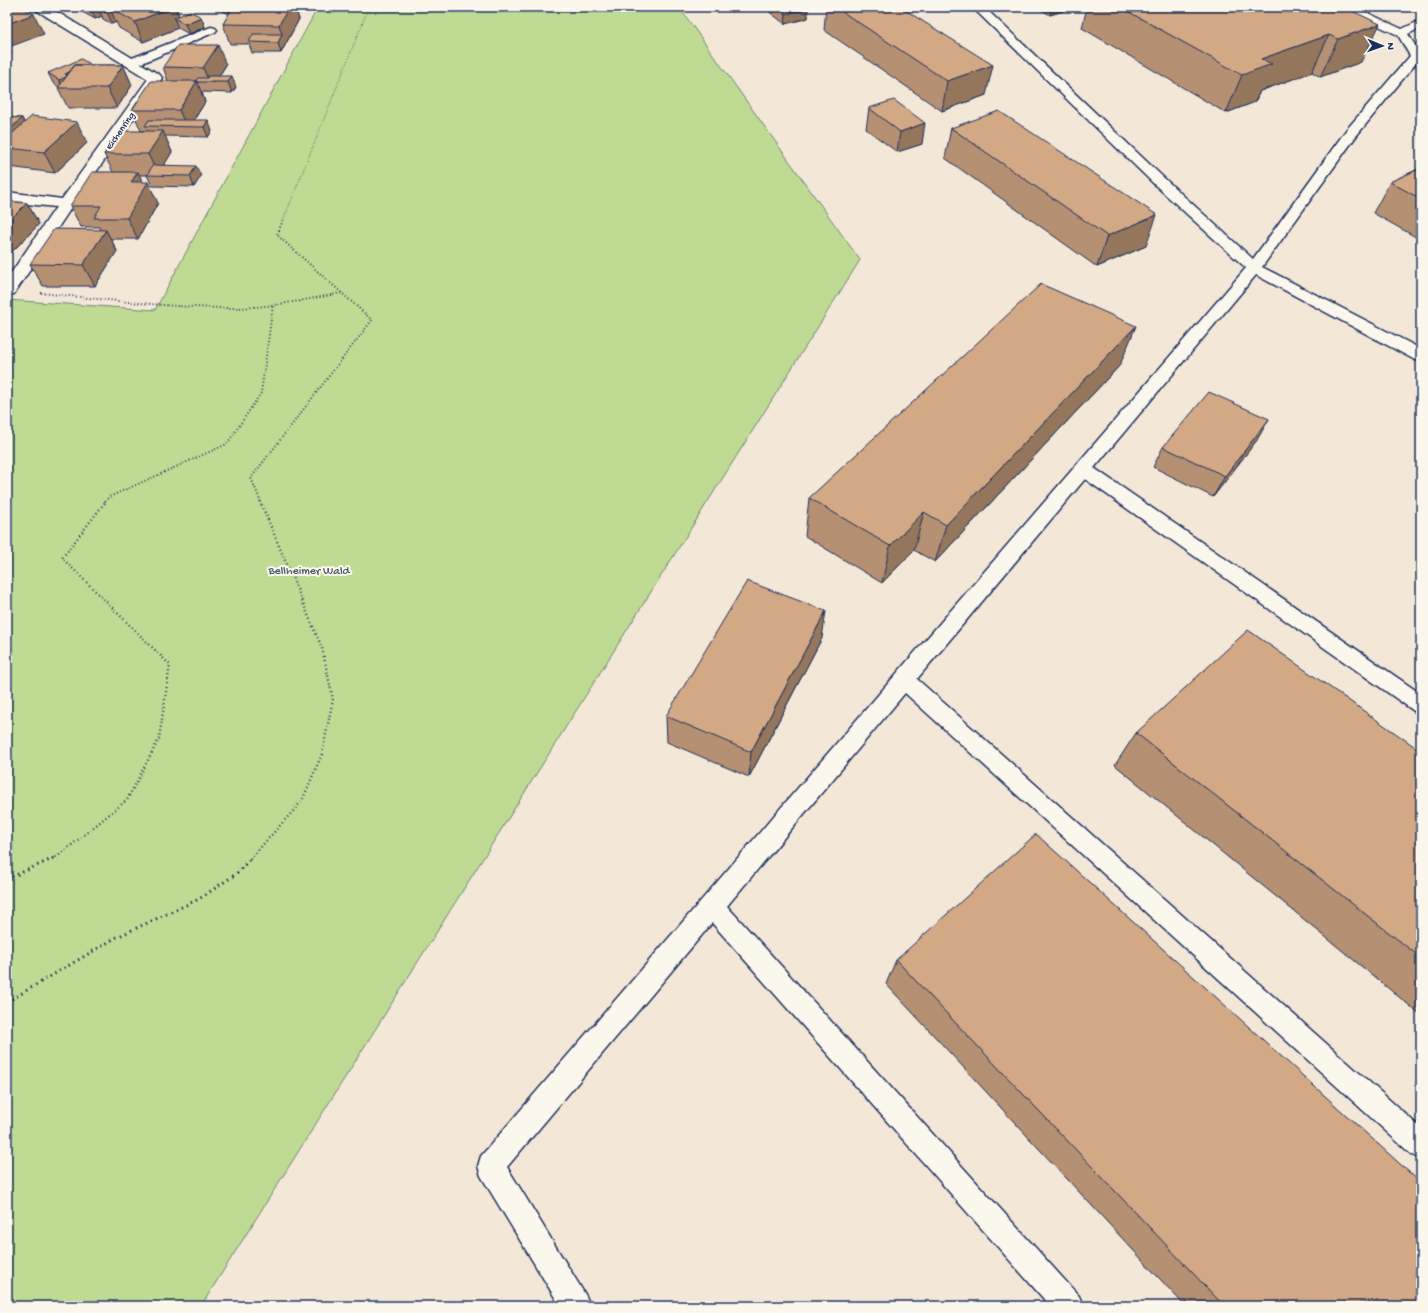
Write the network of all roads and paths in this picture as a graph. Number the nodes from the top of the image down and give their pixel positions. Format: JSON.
{"nodes":[{"id":1,"x":40,"y":7,"type":"edge"},
{"id":2,"x":369,"y":7,"type":"edge"},
{"id":3,"x":978,"y":7,"type":"edge"},
{"id":4,"x":1346,"y":7,"type":"edge"},
{"id":5,"x":1421,"y":23,"type":"edge"},
{"id":6,"x":211,"y":30,"type":"dead end"},
{"id":7,"x":1412,"y":31,"type":"edge"},
{"id":8,"x":131,"y":63,"type":"junction"},
{"id":9,"x":7,"y":197,"type":"edge"},
{"id":10,"x":66,"y":204,"type":"junction"},
{"id":11,"x":1254,"y":268,"type":"junction"},
{"id":12,"x":8,"y":290,"type":"joint"},
{"id":13,"x":342,"y":293,"type":"junction"},
{"id":14,"x":273,"y":305,"type":"junction"},
{"id":15,"x":1421,"y":356,"type":"edge"},
{"id":16,"x":1084,"y":469,"type":"junction"},
{"id":17,"x":904,"y":680,"type":"junction"},
{"id":18,"x":1421,"y":705,"type":"edge"},
{"id":19,"x":7,"y":879,"type":"edge"},
{"id":20,"x":712,"y":906,"type":"junction"},
{"id":21,"x":7,"y":1002,"type":"edge"},
{"id":22,"x":1421,"y":1146,"type":"edge"},
{"id":23,"x":576,"y":1306,"type":"edge"},
{"id":24,"x":1069,"y":1306,"type":"edge"}],
"edges":[{"from":1,"to":8,"type":"street","name":"Eichenring"},
{"from":2,"to":13,"type":"path"},
{"from":3,"to":11,"type":"lane"},
{"from":4,"to":7,"type":"lane"},
{"from":5,"to":7,"type":"lane"},
{"from":6,"to":8,"type":"lane"},
{"from":7,"to":11,"type":"lane"},
{"from":8,"to":10,"type":"street","name":"Eichenring"},
{"from":9,"to":10,"type":"street"},
{"from":10,"to":12,"type":"street","name":"Eichenring"},
{"from":11,"to":15,"type":"lane"},
{"from":11,"to":16,"type":"lane"},
{"from":12,"to":14,"type":"path"},
{"from":13,"to":14,"type":"path"},
{"from":13,"to":21,"type":"path"},
{"from":14,"to":19,"type":"path"},
{"from":16,"to":17,"type":"lane"},
{"from":16,"to":18,"type":"lane"},
{"from":17,"to":20,"type":"lane"},
{"from":17,"to":22,"type":"lane"},
{"from":20,"to":23,"type":"lane"},
{"from":20,"to":24,"type":"lane"}]}
